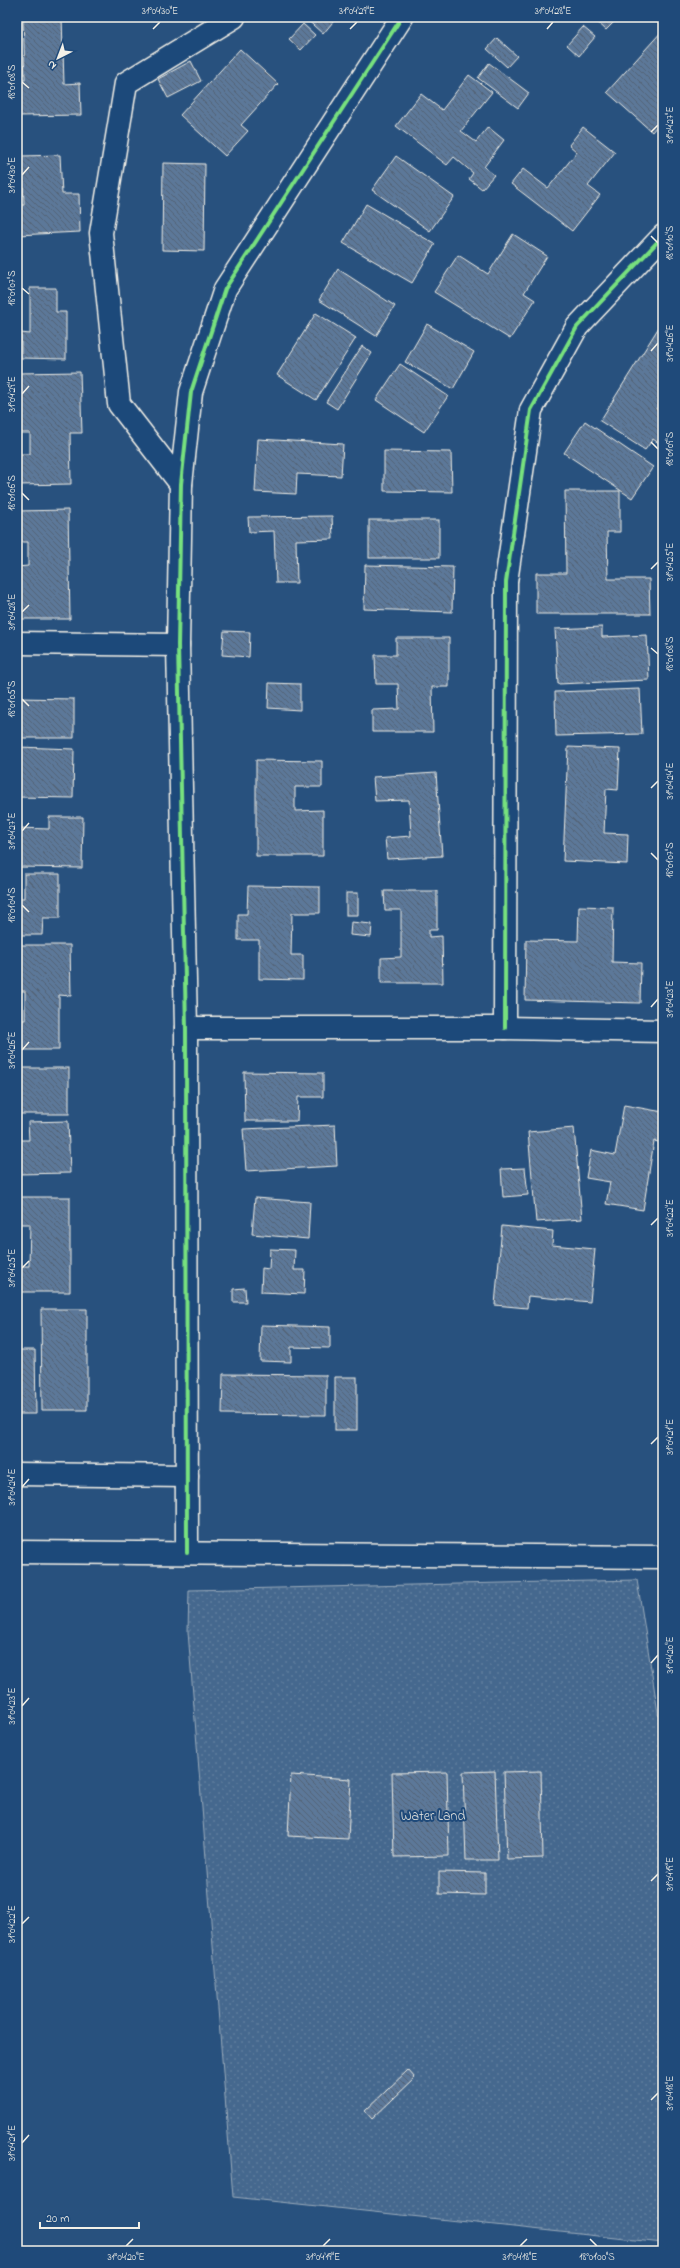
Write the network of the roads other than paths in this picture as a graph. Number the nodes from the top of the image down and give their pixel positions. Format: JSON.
{"nodes":[{"id":1,"x":234,"y":17,"type":"edge"},
{"id":2,"x":402,"y":17,"type":"edge"},
{"id":3,"x":663,"y":236,"type":"edge"},
{"id":4,"x":181,"y":484,"type":"junction"},
{"id":5,"x":17,"y":643,"type":"edge"},
{"id":6,"x":178,"y":645,"type":"junction"},
{"id":7,"x":186,"y":1028,"type":"junction"},
{"id":8,"x":506,"y":1028,"type":"junction"},
{"id":9,"x":663,"y":1031,"type":"edge"},
{"id":10,"x":17,"y":1474,"type":"edge"},
{"id":11,"x":187,"y":1476,"type":"junction"},
{"id":12,"x":17,"y":1552,"type":"edge"},
{"id":13,"x":187,"y":1553,"type":"junction"},
{"id":14,"x":663,"y":1557,"type":"edge"}],
"edges":[{"from":1,"to":4,"type":"street"},
{"from":2,"to":4,"type":"street"},
{"from":3,"to":8,"type":"street"},
{"from":4,"to":6,"type":"street"},
{"from":5,"to":6,"type":"street"},
{"from":6,"to":7,"type":"street"},
{"from":7,"to":8,"type":"street"},
{"from":7,"to":11,"type":"street"},
{"from":8,"to":9,"type":"street"},
{"from":10,"to":11,"type":"street"},
{"from":11,"to":13,"type":"street"},
{"from":12,"to":13,"type":"street"},
{"from":13,"to":14,"type":"street"}]}
